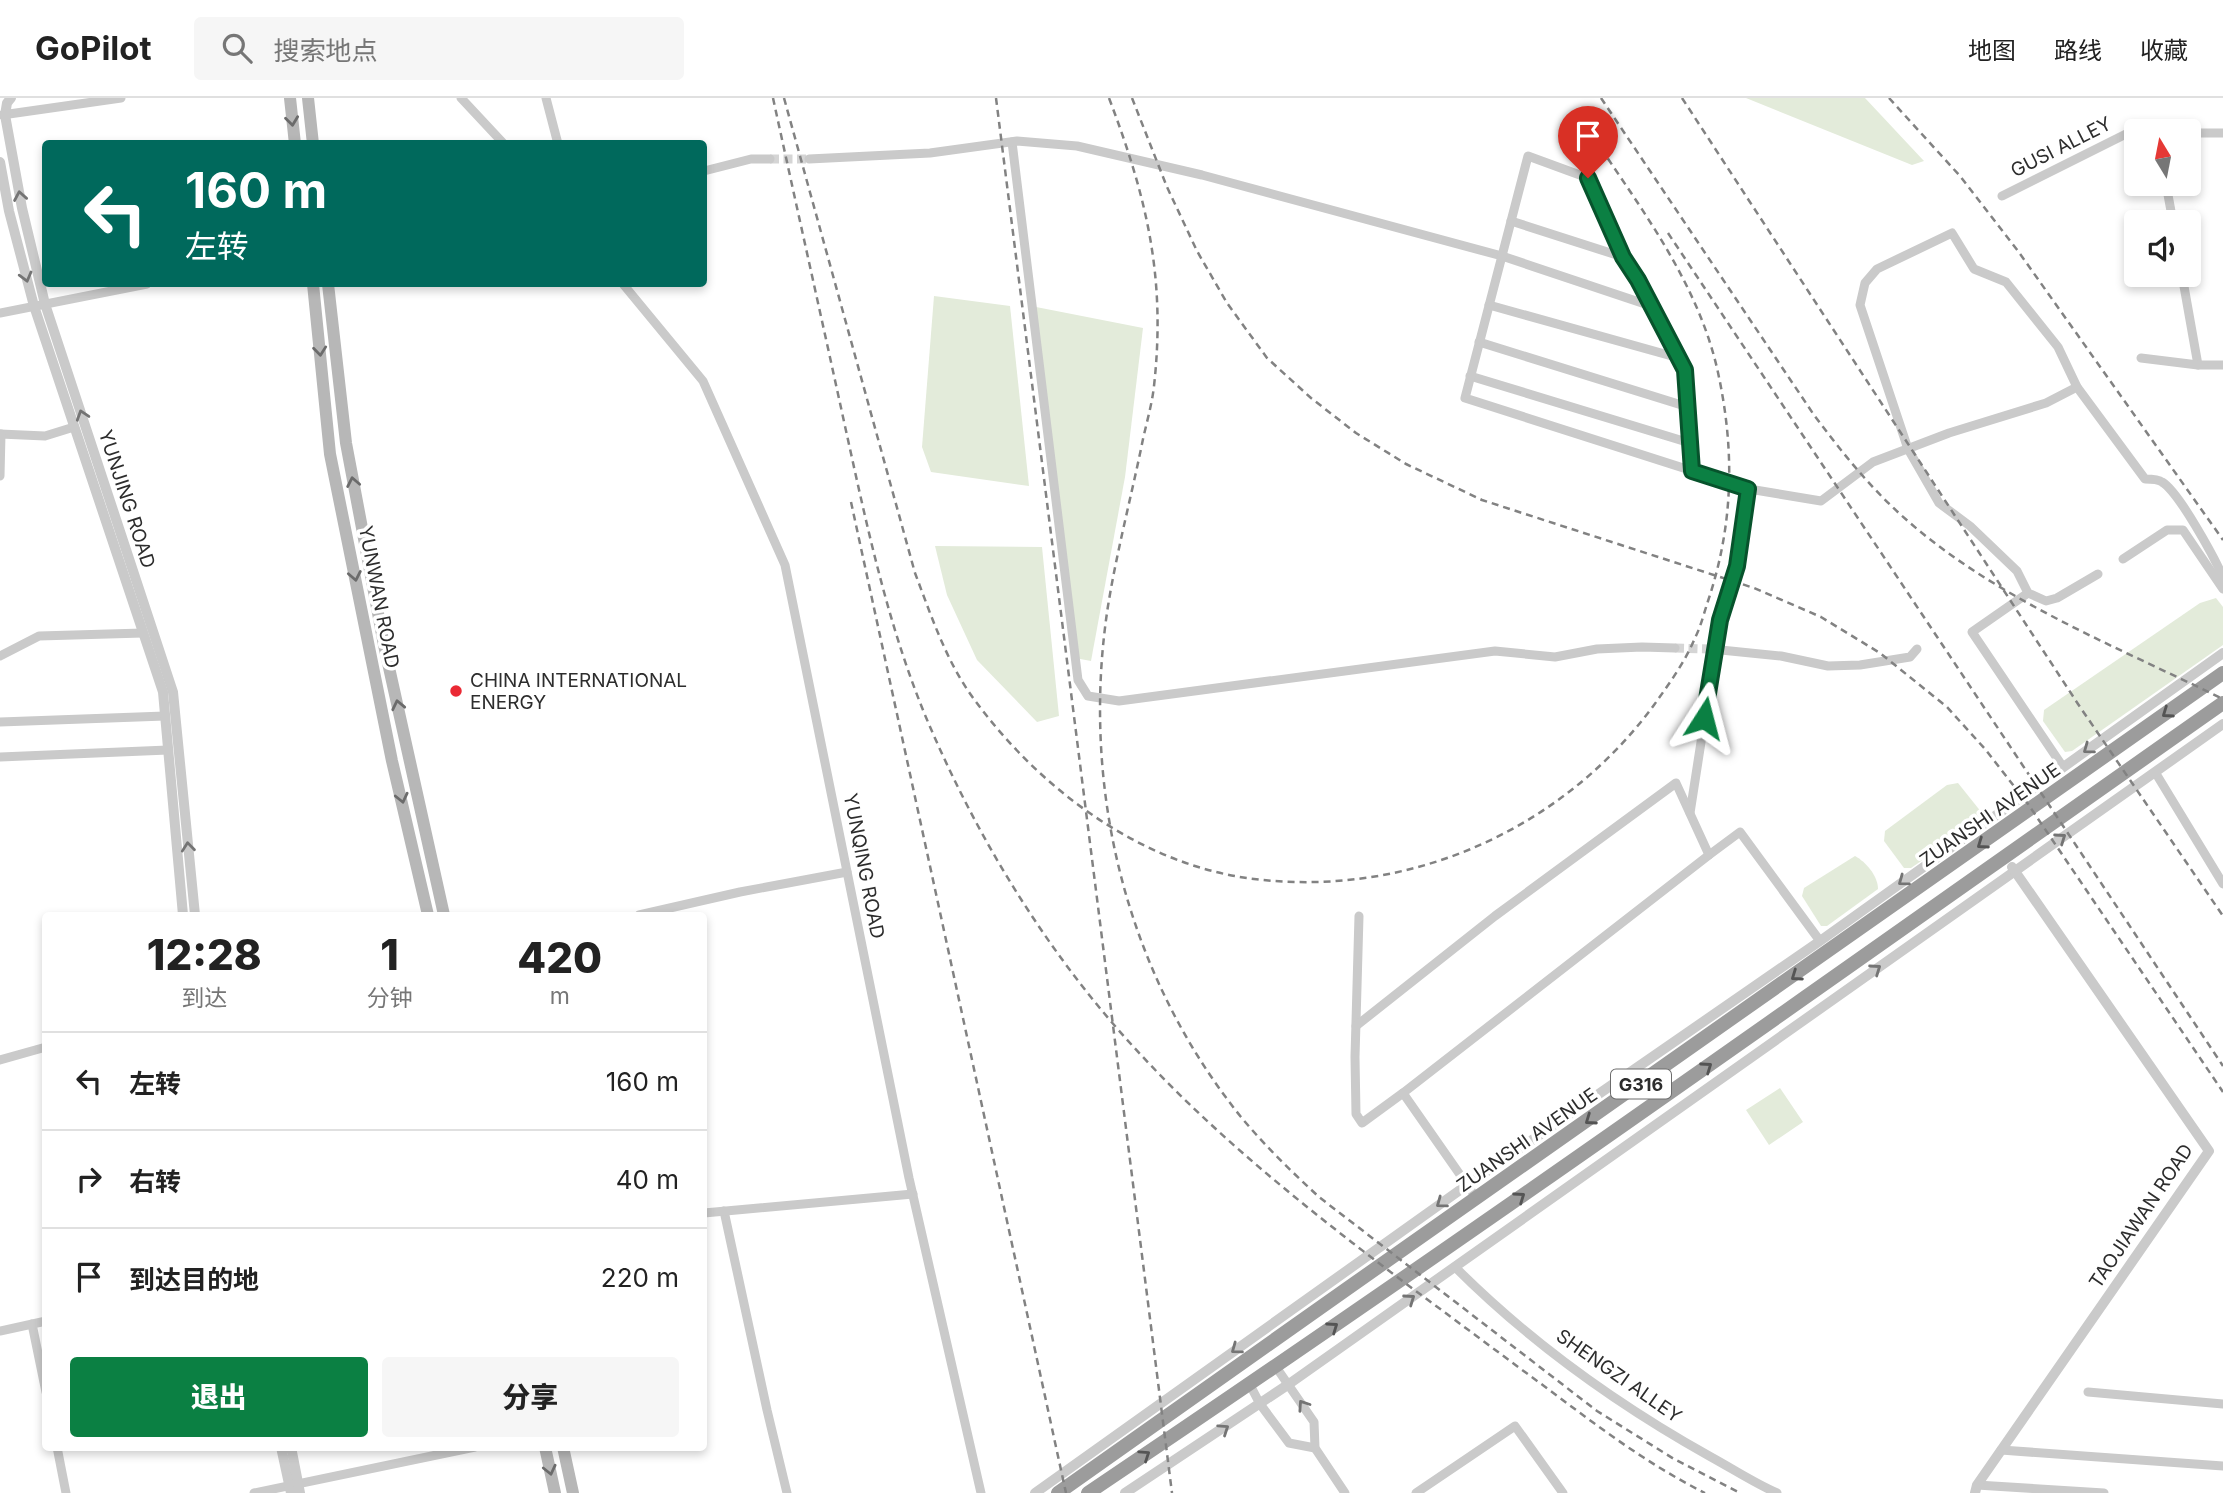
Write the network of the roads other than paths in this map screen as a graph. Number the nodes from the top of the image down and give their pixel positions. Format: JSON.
{"nodes":[{"id":1,"x":11,"y":98,"type":"edge"},
{"id":2,"x":121,"y":98,"type":"edge"},
{"id":3,"x":290,"y":98,"type":"edge"},
{"id":4,"x":308,"y":98,"type":"edge"},
{"id":5,"x":461,"y":98,"type":"edge"},
{"id":6,"x":546,"y":98,"type":"edge"},
{"id":7,"x":3,"y":115,"type":"edge"},
{"id":8,"x":2202,"y":133,"type":"edge"},
{"id":9,"x":2223,"y":133,"type":"edge"},
{"id":10,"x":2124,"y":135,"type":"edge"},
{"id":11,"x":295,"y":140,"type":"edge"},
{"id":12,"x":313,"y":140,"type":"edge"},
{"id":13,"x":500,"y":140,"type":"edge"},
{"id":14,"x":557,"y":140,"type":"edge"},
{"id":15,"x":1012,"y":142,"type":"junction"},
{"id":16,"x":770,"y":159,"type":"tunnel mouth"},
{"id":17,"x":809,"y":159,"type":"tunnel mouth"},
{"id":18,"x":0,"y":162,"type":"edge"},
{"id":19,"x":707,"y":170,"type":"edge"},
{"id":20,"x":2003,"y":196,"type":"dead end"},
{"id":21,"x":1511,"y":221,"type":"junction"},
{"id":22,"x":1502,"y":256,"type":"junction"},
{"id":23,"x":1623,"y":257,"type":"junction"},
{"id":24,"x":132,"y":287,"type":"edge"},
{"id":25,"x":313,"y":287,"type":"edge"},
{"id":26,"x":328,"y":287,"type":"edge"},
{"id":27,"x":625,"y":287,"type":"edge"},
{"id":28,"x":2184,"y":287,"type":"edge"},
{"id":29,"x":40,"y":305,"type":"junction"},
{"id":30,"x":1489,"y":305,"type":"junction"},
{"id":31,"x":1651,"y":306,"type":"junction"},
{"id":32,"x":0,"y":313,"type":"edge"},
{"id":33,"x":1479,"y":342,"type":"junction"},
{"id":34,"x":1679,"y":358,"type":"junction"},
{"id":35,"x":2141,"y":358,"type":"dead end"},
{"id":36,"x":2198,"y":365,"type":"junction"},
{"id":37,"x":2223,"y":365,"type":"edge"},
{"id":38,"x":1470,"y":376,"type":"junction"},
{"id":39,"x":2077,"y":387,"type":"junction"},
{"id":40,"x":1688,"y":407,"type":"junction"},
{"id":41,"x":74,"y":427,"type":"junction"},
{"id":42,"x":0,"y":434,"type":"edge"},
{"id":43,"x":1690,"y":443,"type":"junction"},
{"id":44,"x":1908,"y":449,"type":"junction"},
{"id":45,"x":1692,"y":471,"type":"junction"},
{"id":46,"x":0,"y":476,"type":"edge"},
{"id":47,"x":1748,"y":489,"type":"junction"},
{"id":48,"x":2123,"y":559,"type":"dead end"},
{"id":49,"x":2098,"y":574,"type":"dead end"},
{"id":50,"x":2223,"y":577,"type":"edge"},
{"id":51,"x":2223,"y":589,"type":"edge"},
{"id":52,"x":2028,"y":593,"type":"junction"},
{"id":53,"x":143,"y":633,"type":"junction"},
{"id":54,"x":1675,"y":648,"type":"tunnel mouth"},
{"id":55,"x":1712,"y":649,"type":"junction"},
{"id":56,"x":1917,"y":649,"type":"dead end"},
{"id":57,"x":2223,"y":653,"type":"edge"},
{"id":58,"x":0,"y":656,"type":"edge"},
{"id":59,"x":2223,"y":673,"type":"edge"},
{"id":60,"x":2223,"y":704,"type":"edge"},
{"id":61,"x":165,"y":716,"type":"junction"},
{"id":62,"x":0,"y":722,"type":"edge"},
{"id":63,"x":2223,"y":724,"type":"edge"},
{"id":64,"x":168,"y":750,"type":"junction"},
{"id":65,"x":0,"y":757,"type":"edge"},
{"id":66,"x":2063,"y":767,"type":"junction"},
{"id":67,"x":2155,"y":772,"type":"junction"},
{"id":68,"x":1690,"y":813,"type":"junction"},
{"id":69,"x":1709,"y":855,"type":"junction"},
{"id":70,"x":2004,"y":857,"type":"junction"},
{"id":71,"x":2015,"y":871,"type":"junction"},
{"id":72,"x":847,"y":872,"type":"junction"},
{"id":73,"x":2223,"y":884,"type":"edge"},
{"id":74,"x":1934,"y":907,"type":"junction"},
{"id":75,"x":183,"y":912,"type":"edge"},
{"id":76,"x":195,"y":912,"type":"edge"},
{"id":77,"x":427,"y":912,"type":"edge"},
{"id":78,"x":443,"y":912,"type":"edge"},
{"id":79,"x":652,"y":912,"type":"edge"},
{"id":80,"x":1359,"y":916,"type":"dead end"},
{"id":81,"x":1945,"y":920,"type":"junction"},
{"id":82,"x":1844,"y":923,"type":"junction"},
{"id":83,"x":1853,"y":936,"type":"junction"},
{"id":84,"x":1819,"y":941,"type":"junction"},
{"id":85,"x":1709,"y":1017,"type":"junction"},
{"id":86,"x":1356,"y":1026,"type":"junction"},
{"id":87,"x":1717,"y":1031,"type":"junction"},
{"id":88,"x":42,"y":1048,"type":"edge"},
{"id":89,"x":0,"y":1060,"type":"edge"},
{"id":90,"x":1403,"y":1093,"type":"junction"},
{"id":91,"x":1467,"y":1185,"type":"junction"},
{"id":92,"x":913,"y":1195,"type":"junction"},
{"id":93,"x":1477,"y":1199,"type":"junction"},
{"id":94,"x":724,"y":1211,"type":"junction"},
{"id":95,"x":707,"y":1213,"type":"edge"},
{"id":96,"x":1455,"y":1266,"type":"junction"},
{"id":97,"x":42,"y":1322,"type":"edge"},
{"id":98,"x":32,"y":1324,"type":"junction"},
{"id":99,"x":0,"y":1331,"type":"edge"},
{"id":100,"x":1276,"y":1367,"type":"junction"},
{"id":101,"x":42,"y":1373,"type":"edge"},
{"id":102,"x":1289,"y":1384,"type":"junction"},
{"id":103,"x":1250,"y":1385,"type":"junction"},
{"id":104,"x":2088,"y":1392,"type":"dead end"},
{"id":105,"x":1260,"y":1404,"type":"junction"},
{"id":106,"x":2223,"y":1404,"type":"edge"},
{"id":107,"x":1315,"y":1448,"type":"junction"},
{"id":108,"x":2001,"y":1450,"type":"junction"},
{"id":109,"x":58,"y":1451,"type":"edge"},
{"id":110,"x":282,"y":1451,"type":"edge"},
{"id":111,"x":291,"y":1451,"type":"edge"},
{"id":112,"x":458,"y":1451,"type":"edge"},
{"id":113,"x":546,"y":1451,"type":"edge"},
{"id":114,"x":564,"y":1451,"type":"edge"},
{"id":115,"x":2223,"y":1466,"type":"edge"},
{"id":116,"x":295,"y":1489,"type":"edge"},
{"id":117,"x":1976,"y":1489,"type":"edge"},
{"id":118,"x":1037,"y":1492,"type":"edge"},
{"id":119,"x":66,"y":1493,"type":"edge"},
{"id":120,"x":254,"y":1493,"type":"edge"},
{"id":121,"x":555,"y":1493,"type":"edge"},
{"id":122,"x":573,"y":1493,"type":"edge"},
{"id":123,"x":787,"y":1493,"type":"edge"},
{"id":124,"x":981,"y":1493,"type":"edge"},
{"id":125,"x":1058,"y":1493,"type":"edge"},
{"id":126,"x":1088,"y":1493,"type":"edge"},
{"id":127,"x":1125,"y":1493,"type":"edge"},
{"id":128,"x":1345,"y":1493,"type":"edge"},
{"id":129,"x":1416,"y":1493,"type":"edge"},
{"id":130,"x":1563,"y":1493,"type":"edge"},
{"id":131,"x":1777,"y":1493,"type":"edge"},
{"id":132,"x":2104,"y":1493,"type":"edge"}],
"edges":[{"from":1,"to":7,"type":"street","name":"YUNJING ROAD"},
{"from":2,"to":7,"type":"street"},
{"from":3,"to":11,"type":"main road","one_way":true},
{"from":4,"to":12,"type":"main road"},
{"from":5,"to":13,"type":"street"},
{"from":6,"to":14,"type":"street"},
{"from":29,"to":7,"type":"street","name":"YUNJING ROAD","one_way":true},
{"from":8,"to":9,"type":"street"},
{"from":10,"to":20,"type":"street","name":"GUSI ALLEY"},
{"from":15,"to":17,"type":"street"},
{"from":15,"to":22,"type":"street"},
{"from":15,"to":54,"type":"street"},
{"from":16,"to":19,"type":"street"},
{"from":18,"to":29,"type":"street","name":"YUNJING ROAD","one_way":true},
{"from":21,"to":22,"type":"street"},
{"from":21,"to":23,"type":"street"},
{"from":21,"to":23,"type":"street"},
{"from":22,"to":30,"type":"street"},
{"from":22,"to":31,"type":"street"},
{"from":23,"to":31,"type":"street"},
{"from":24,"to":29,"type":"street"},
{"from":25,"to":77,"type":"main road","name":"YUNWAN ROAD","one_way":true},
{"from":78,"to":26,"type":"main road","name":"YUNWAN ROAD","one_way":true},
{"from":27,"to":72,"type":"street","name":"YUNQING ROAD"},
{"from":28,"to":36,"type":"street"},
{"from":29,"to":32,"type":"street"},
{"from":29,"to":41,"type":"street","name":"YUNJING ROAD"},
{"from":76,"to":29,"type":"street","name":"YUNJING ROAD","one_way":true},
{"from":30,"to":33,"type":"street"},
{"from":30,"to":34,"type":"street"},
{"from":31,"to":34,"type":"street"},
{"from":33,"to":38,"type":"street"},
{"from":33,"to":40,"type":"street"},
{"from":34,"to":40,"type":"street"},
{"from":35,"to":36,"type":"street"},
{"from":36,"to":37,"type":"street"},
{"from":38,"to":43,"type":"street"},
{"from":38,"to":45,"type":"street"},
{"from":39,"to":44,"type":"street"},
{"from":39,"to":44,"type":"street"},
{"from":39,"to":50,"type":"street"},
{"from":40,"to":43,"type":"street"},
{"from":41,"to":42,"type":"street"},
{"from":41,"to":53,"type":"street","name":"YUNJING ROAD"},
{"from":42,"to":46,"type":"street"},
{"from":43,"to":45,"type":"street"},
{"from":44,"to":47,"type":"street"},
{"from":44,"to":52,"type":"street"},
{"from":45,"to":47,"type":"street"},
{"from":47,"to":55,"type":"street"},
{"from":48,"to":51,"type":"street"},
{"from":49,"to":52,"type":"street"},
{"from":52,"to":66,"type":"street"},
{"from":53,"to":58,"type":"street"},
{"from":53,"to":61,"type":"street","name":"YUNJING ROAD"},
{"from":55,"to":56,"type":"street"},
{"from":55,"to":68,"type":"street"},
{"from":57,"to":66,"type":"street","one_way":true},
{"from":59,"to":83,"type":"highway","name":"ZUANSHI AVENUE","number":"G316","one_way":true},
{"from":60,"to":70,"type":"highway","number":"G316"},
{"from":61,"to":62,"type":"street"},
{"from":61,"to":64,"type":"street","name":"YUNJING ROAD"},
{"from":63,"to":67,"type":"street"},
{"from":64,"to":65,"type":"street"},
{"from":64,"to":75,"type":"street","name":"YUNJING ROAD"},
{"from":66,"to":82,"type":"street","one_way":true},
{"from":71,"to":67,"type":"street","one_way":true},
{"from":67,"to":73,"type":"street"},
{"from":68,"to":69,"type":"street"},
{"from":68,"to":86,"type":"street"},
{"from":69,"to":84,"type":"street"},
{"from":69,"to":90,"type":"street"},
{"from":70,"to":71,"type":"street","name":"TAOJIAWAN ROAD"},
{"from":70,"to":74,"type":"highway","number":"G316"},
{"from":71,"to":81,"type":"street"},
{"from":71,"to":108,"type":"street","name":"TAOJIAWAN ROAD"},
{"from":72,"to":79,"type":"street"},
{"from":72,"to":92,"type":"street","name":"YUNQING ROAD"},
{"from":74,"to":81,"type":"street"},
{"from":100,"to":74,"type":"highway","number":"G316","one_way":true},
{"from":80,"to":86,"type":"street"},
{"from":96,"to":81,"type":"street","one_way":true},
{"from":82,"to":83,"type":"street"},
{"from":82,"to":84,"type":"street"},
{"from":83,"to":87,"type":"highway","name":"ZUANSHI AVENUE","number":"G316","one_way":true},
{"from":84,"to":85,"type":"street"},
{"from":85,"to":87,"type":"street"},
{"from":85,"to":91,"type":"street"},
{"from":86,"to":90,"type":"street"},
{"from":87,"to":93,"type":"highway","name":"ZUANSHI AVENUE","number":"G316","one_way":true},
{"from":88,"to":89,"type":"street"},
{"from":90,"to":91,"type":"street"},
{"from":91,"to":93,"type":"street"},
{"from":91,"to":118,"type":"street","one_way":true},
{"from":92,"to":94,"type":"street"},
{"from":92,"to":124,"type":"street","name":"YUNQING ROAD"},
{"from":93,"to":125,"type":"highway","name":"ZUANSHI AVENUE","number":"G316"},
{"from":94,"to":95,"type":"street"},
{"from":94,"to":123,"type":"street"},
{"from":102,"to":96,"type":"street","one_way":true},
{"from":96,"to":131,"type":"street","name":"SHENGZI ALLEY"},
{"from":97,"to":98,"type":"street"},
{"from":98,"to":99,"type":"street"},
{"from":98,"to":101,"type":"street"},
{"from":100,"to":102,"type":"street"},
{"from":100,"to":103,"type":"highway","number":"G316"},
{"from":102,"to":105,"type":"street"},
{"from":107,"to":102,"type":"street","one_way":true},
{"from":103,"to":105,"type":"street"},
{"from":126,"to":103,"type":"highway","number":"G316","one_way":true},
{"from":104,"to":106,"type":"street"},
{"from":105,"to":107,"type":"street"},
{"from":127,"to":105,"type":"street","one_way":true},
{"from":107,"to":128,"type":"street"},
{"from":108,"to":115,"type":"street"},
{"from":108,"to":117,"type":"street","name":"TAOJIAWAN ROAD"},
{"from":109,"to":119,"type":"street"},
{"from":110,"to":116,"type":"street"},
{"from":111,"to":116,"type":"street"},
{"from":112,"to":116,"type":"street"},
{"from":113,"to":121,"type":"main road","one_way":true},
{"from":114,"to":122,"type":"main road"},
{"from":116,"to":120,"type":"street"},
{"from":117,"to":132,"type":"street"},
{"from":129,"to":130,"type":"street"}]}
